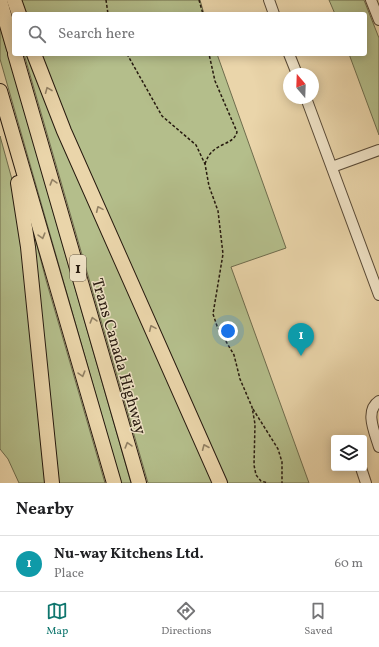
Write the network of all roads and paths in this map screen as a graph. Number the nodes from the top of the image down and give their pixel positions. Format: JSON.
{"nodes":[{"id":1,"x":14,"y":0,"type":"edge"},
{"id":2,"x":106,"y":0,"type":"edge"},
{"id":3,"x":199,"y":0,"type":"edge"},
{"id":4,"x":269,"y":0,"type":"edge"},
{"id":5,"x":371,"y":0,"type":"edge"},
{"id":6,"x":0,"y":1,"type":"edge"},
{"id":7,"x":18,"y":12,"type":"edge"},
{"id":8,"x":108,"y":12,"type":"edge"},
{"id":9,"x":202,"y":12,"type":"edge"},
{"id":10,"x":273,"y":12,"type":"edge"},
{"id":11,"x":379,"y":20,"type":"edge"},
{"id":12,"x":12,"y":42,"type":"edge"},
{"id":13,"x":16,"y":56,"type":"edge"},
{"id":14,"x":35,"y":56,"type":"edge"},
{"id":15,"x":128,"y":56,"type":"edge"},
{"id":16,"x":209,"y":56,"type":"edge"},
{"id":17,"x":290,"y":56,"type":"edge"},
{"id":18,"x":295,"y":68,"type":"edge"},
{"id":19,"x":0,"y":90,"type":"edge"},
{"id":20,"x":308,"y":104,"type":"edge"},
{"id":21,"x":0,"y":117,"type":"edge"},
{"id":22,"x":379,"y":150,"type":"edge"},
{"id":23,"x":205,"y":164,"type":"junction"},
{"id":24,"x":332,"y":168,"type":"junction"},
{"id":25,"x":379,"y":295,"type":"edge"},
{"id":26,"x":379,"y":401,"type":"edge"},
{"id":27,"x":252,"y":407,"type":"junction"},
{"id":28,"x":379,"y":447,"type":"edge"},
{"id":29,"x":362,"y":471,"type":"edge"},
{"id":30,"x":52,"y":483,"type":"edge"},
{"id":31,"x":114,"y":483,"type":"edge"},
{"id":32,"x":139,"y":483,"type":"edge"},
{"id":33,"x":220,"y":483,"type":"edge"},
{"id":34,"x":268,"y":483,"type":"edge"},
{"id":35,"x":282,"y":483,"type":"edge"},
{"id":36,"x":366,"y":483,"type":"edge"}],
"edges":[{"from":1,"to":7,"type":"highway"},
{"from":2,"to":8,"type":"path"},
{"from":3,"to":9,"type":"path"},
{"from":4,"to":10,"type":"street"},
{"from":5,"to":11,"type":"street"},
{"from":6,"to":12,"type":"highway"},
{"from":32,"to":13,"type":"highway","name":"Trans Canada Highway","number":"1","one_way":true},
{"from":33,"to":14,"type":"highway","one_way":true},
{"from":15,"to":23,"type":"path"},
{"from":16,"to":23,"type":"path"},
{"from":17,"to":18,"type":"street"},
{"from":19,"to":31,"type":"highway","number":"1","one_way":true},
{"from":20,"to":24,"type":"street"},
{"from":21,"to":30,"type":"highway"},
{"from":22,"to":24,"type":"street"},
{"from":23,"to":27,"type":"path"},
{"from":24,"to":25,"type":"street"},
{"from":26,"to":28,"type":"street"},
{"from":27,"to":34,"type":"path"},
{"from":27,"to":35,"type":"path"},
{"from":29,"to":36,"type":"street"}]}
